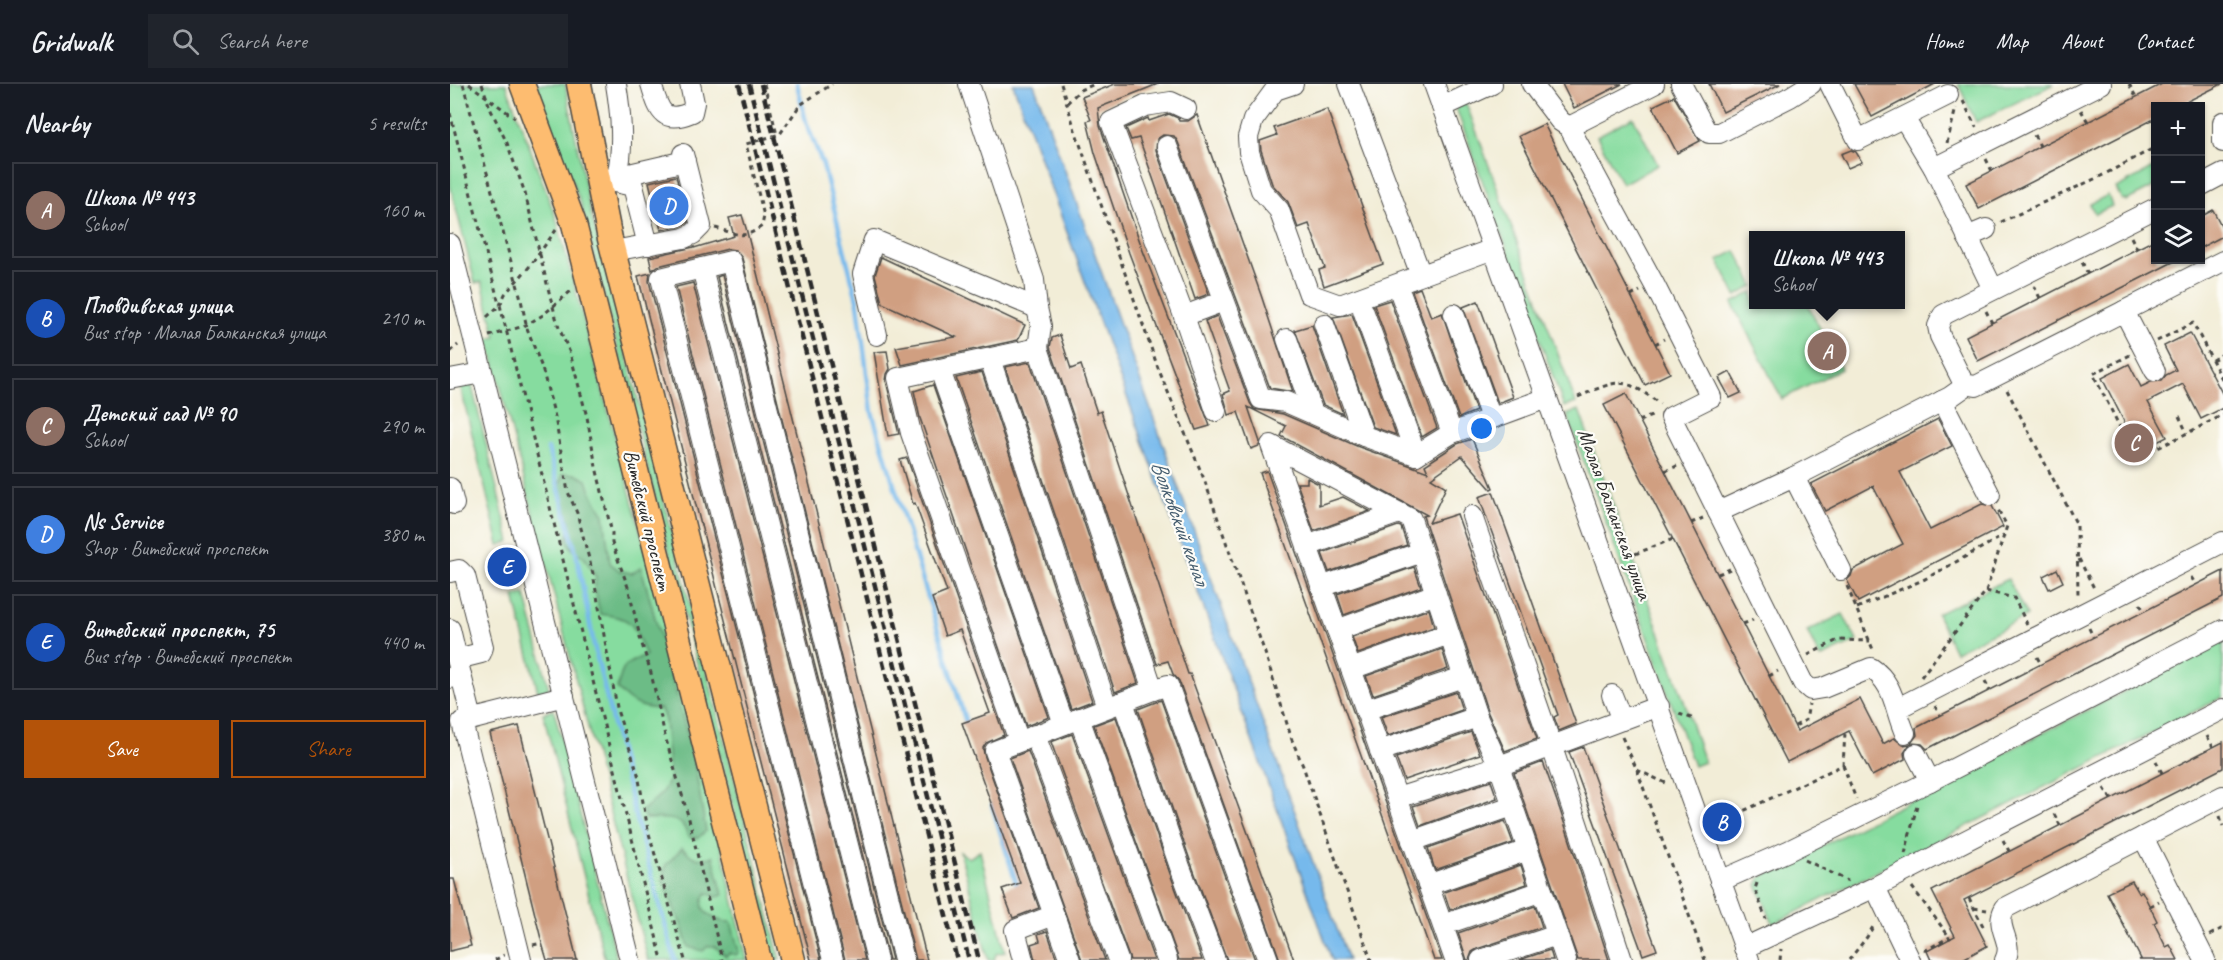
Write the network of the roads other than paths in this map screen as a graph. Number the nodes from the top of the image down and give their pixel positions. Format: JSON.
{"nodes":[{"id":1,"x":522,"y":84,"type":"edge"},
{"id":2,"x":579,"y":84,"type":"edge"},
{"id":3,"x":615,"y":84,"type":"edge"},
{"id":4,"x":651,"y":84,"type":"edge"},
{"id":5,"x":690,"y":84,"type":"edge"},
{"id":6,"x":969,"y":84,"type":"edge"},
{"id":7,"x":1293,"y":84,"type":"edge"},
{"id":8,"x":1349,"y":84,"type":"edge"},
{"id":9,"x":1434,"y":84,"type":"edge"},
{"id":10,"x":1492,"y":84,"type":"edge"},
{"id":11,"x":1532,"y":84,"type":"edge"},
{"id":12,"x":1654,"y":84,"type":"edge"},
{"id":13,"x":1681,"y":84,"type":"edge"},
{"id":14,"x":1811,"y":84,"type":"edge"},
{"id":15,"x":1830,"y":84,"type":"edge"},
{"id":16,"x":2101,"y":84,"type":"edge"},
{"id":17,"x":1955,"y":97,"type":"road end"},
{"id":18,"x":1443,"y":107,"type":"junction"},
{"id":19,"x":1186,"y":109,"type":"dead end"},
{"id":20,"x":1904,"y":118,"type":"junction"},
{"id":21,"x":2223,"y":122,"type":"edge"},
{"id":22,"x":1569,"y":127,"type":"junction"},
{"id":23,"x":2223,"y":142,"type":"edge"},
{"id":24,"x":1167,"y":146,"type":"dead end"},
{"id":25,"x":1934,"y":168,"type":"junction"},
{"id":26,"x":2223,"y":174,"type":"edge"},
{"id":27,"x":617,"y":179,"type":"junction"},
{"id":28,"x":2205,"y":183,"type":"edge"},
{"id":29,"x":2152,"y":210,"type":"edge"},
{"id":30,"x":1986,"y":229,"type":"road end"},
{"id":31,"x":1967,"y":237,"type":"junction"},
{"id":32,"x":450,"y":244,"type":"edge"},
{"id":33,"x":648,"y":245,"type":"junction"},
{"id":34,"x":1493,"y":249,"type":"junction"},
{"id":35,"x":613,"y":251,"type":"junction"},
{"id":36,"x":2223,"y":261,"type":"edge"},
{"id":37,"x":702,"y":268,"type":"junction"},
{"id":38,"x":1421,"y":275,"type":"junction"},
{"id":39,"x":1993,"y":289,"type":"junction"},
{"id":40,"x":1401,"y":295,"type":"dead end"},
{"id":41,"x":1224,"y":301,"type":"junction"},
{"id":42,"x":1037,"y":308,"type":"junction"},
{"id":43,"x":1363,"y":310,"type":"dead end"},
{"id":44,"x":2124,"y":311,"type":"junction"},
{"id":45,"x":1454,"y":314,"type":"dead end"},
{"id":46,"x":1184,"y":316,"type":"junction"},
{"id":47,"x":1324,"y":324,"type":"dead end"},
{"id":48,"x":877,"y":335,"type":"dead end"},
{"id":49,"x":1287,"y":339,"type":"dead end"},
{"id":50,"x":1038,"y":348,"type":"junction"},
{"id":51,"x":990,"y":359,"type":"junction"},
{"id":52,"x":940,"y":370,"type":"junction"},
{"id":53,"x":2155,"y":371,"type":"dead end"},
{"id":54,"x":482,"y":373,"type":"junction"},
{"id":55,"x":450,"y":379,"type":"edge"},
{"id":56,"x":1967,"y":385,"type":"junction"},
{"id":57,"x":1547,"y":398,"type":"junction"},
{"id":58,"x":1942,"y":401,"type":"junction"},
{"id":59,"x":1216,"y":411,"type":"dead end"},
{"id":60,"x":1313,"y":413,"type":"junction"},
{"id":61,"x":1491,"y":418,"type":"junction"},
{"id":62,"x":1452,"y":433,"type":"junction"},
{"id":63,"x":1364,"y":436,"type":"junction"},
{"id":64,"x":1416,"y":455,"type":"junction"},
{"id":65,"x":1794,"y":477,"type":"junction"},
{"id":66,"x":1990,"y":495,"type":"road end"},
{"id":67,"x":1718,"y":512,"type":"junction"},
{"id":68,"x":1399,"y":513,"type":"junction"},
{"id":69,"x":1472,"y":516,"type":"dead end"},
{"id":70,"x":2223,"y":542,"type":"edge"},
{"id":71,"x":1307,"y":546,"type":"junction"},
{"id":72,"x":1422,"y":552,"type":"junction"},
{"id":73,"x":1841,"y":570,"type":"road end"},
{"id":74,"x":450,"y":572,"type":"edge"},
{"id":75,"x":1322,"y":587,"type":"junction"},
{"id":76,"x":1436,"y":594,"type":"junction"},
{"id":77,"x":450,"y":629,"type":"edge"},
{"id":78,"x":1337,"y":630,"type":"junction"},
{"id":79,"x":2223,"y":630,"type":"edge"},
{"id":80,"x":1449,"y":634,"type":"junction"},
{"id":81,"x":1351,"y":669,"type":"junction"},
{"id":82,"x":456,"y":670,"type":"edge"},
{"id":83,"x":1463,"y":677,"type":"junction"},
{"id":84,"x":1153,"y":690,"type":"junction"},
{"id":85,"x":1612,"y":695,"type":"dead end"},
{"id":86,"x":564,"y":696,"type":"junction"},
{"id":87,"x":1115,"y":705,"type":"junction"},
{"id":88,"x":1906,"y":705,"type":"junction"},
{"id":89,"x":1659,"y":706,"type":"junction"},
{"id":90,"x":2223,"y":709,"type":"edge"},
{"id":91,"x":1365,"y":710,"type":"junction"},
{"id":92,"x":1477,"y":717,"type":"junction"},
{"id":93,"x":472,"y":719,"type":"junction"},
{"id":94,"x":1072,"y":721,"type":"junction"},
{"id":95,"x":1619,"y":722,"type":"junction"},
{"id":96,"x":1905,"y":733,"type":"dead end"},
{"id":97,"x":1027,"y":738,"type":"junction"},
{"id":98,"x":1552,"y":747,"type":"junction"},
{"id":99,"x":1380,"y":751,"type":"junction"},
{"id":100,"x":1916,"y":754,"type":"dead end"},
{"id":101,"x":1499,"y":766,"type":"junction"},
{"id":102,"x":1925,"y":783,"type":"junction"},
{"id":103,"x":2223,"y":796,"type":"edge"},
{"id":104,"x":1397,"y":798,"type":"junction"},
{"id":105,"x":1512,"y":806,"type":"junction"},
{"id":106,"x":2143,"y":837,"type":"junction"},
{"id":107,"x":1412,"y":841,"type":"junction"},
{"id":108,"x":1528,"y":850,"type":"junction"},
{"id":109,"x":1720,"y":881,"type":"junction"},
{"id":110,"x":1892,"y":883,"type":"junction"},
{"id":111,"x":1428,"y":885,"type":"junction"},
{"id":112,"x":1542,"y":891,"type":"junction"},
{"id":113,"x":1054,"y":915,"type":"junction"},
{"id":114,"x":1443,"y":926,"type":"junction"},
{"id":115,"x":1557,"y":935,"type":"junction"},
{"id":116,"x":1747,"y":954,"type":"edge"},
{"id":117,"x":1905,"y":958,"type":"edge"},
{"id":118,"x":2008,"y":958,"type":"edge"},
{"id":119,"x":521,"y":960,"type":"edge"},
{"id":120,"x":630,"y":960,"type":"edge"},
{"id":121,"x":759,"y":960,"type":"edge"},
{"id":122,"x":793,"y":960,"type":"edge"},
{"id":123,"x":833,"y":960,"type":"edge"},
{"id":124,"x":877,"y":960,"type":"edge"},
{"id":125,"x":904,"y":960,"type":"edge"},
{"id":126,"x":1023,"y":960,"type":"edge"},
{"id":127,"x":1070,"y":960,"type":"edge"},
{"id":128,"x":1118,"y":960,"type":"edge"},
{"id":129,"x":1167,"y":960,"type":"edge"},
{"id":130,"x":1215,"y":960,"type":"edge"},
{"id":131,"x":1268,"y":960,"type":"edge"},
{"id":132,"x":1455,"y":960,"type":"edge"},
{"id":133,"x":1481,"y":960,"type":"edge"},
{"id":134,"x":1566,"y":960,"type":"edge"},
{"id":135,"x":1622,"y":960,"type":"edge"},
{"id":136,"x":2205,"y":960,"type":"edge"}],
"edges":[{"from":1,"to":121,"type":"main road","name":"Витебский проспект"},
{"from":2,"to":27,"type":"main road","name":"Витебский проспект"},
{"from":3,"to":27,"type":"street"},
{"from":4,"to":5,"type":"street"},
{"from":6,"to":42,"type":"street"},
{"from":7,"to":38,"type":"street"},
{"from":8,"to":38,"type":"street"},
{"from":9,"to":18,"type":"street","name":"Малая Балканская улица"},
{"from":10,"to":18,"type":"street"},
{"from":11,"to":22,"type":"street"},
{"from":12,"to":22,"type":"street"},
{"from":13,"to":14,"type":"street"},
{"from":15,"to":20,"type":"street"},
{"from":16,"to":25,"type":"street"},
{"from":17,"to":20,"type":"street"},
{"from":18,"to":34,"type":"street","name":"Малая Балканская улица"},
{"from":19,"to":46,"type":"street"},
{"from":20,"to":25,"type":"street"},
{"from":21,"to":23,"type":"street"},
{"from":22,"to":67,"type":"street"},
{"from":24,"to":41,"type":"street"},
{"from":25,"to":31,"type":"street"},
{"from":26,"to":28,"type":"street"},
{"from":27,"to":33,"type":"street"},
{"from":27,"to":33,"type":"street"},
{"from":27,"to":35,"type":"main road","name":"Витебский проспект"},
{"from":29,"to":39,"type":"street"},
{"from":30,"to":31,"type":"street"},
{"from":31,"to":39,"type":"street"},
{"from":32,"to":54,"type":"street"},
{"from":33,"to":35,"type":"street"},
{"from":34,"to":38,"type":"street"},
{"from":34,"to":57,"type":"street","name":"Малая Балканская улица"},
{"from":35,"to":122,"type":"main road","name":"Витебский проспект"},
{"from":36,"to":44,"type":"street"},
{"from":37,"to":123,"type":"street"},
{"from":37,"to":124,"type":"street"},
{"from":37,"to":125,"type":"street"},
{"from":39,"to":56,"type":"street"},
{"from":40,"to":62,"type":"street"},
{"from":41,"to":46,"type":"street"},
{"from":41,"to":60,"type":"street"},
{"from":42,"to":48,"type":"street"},
{"from":42,"to":50,"type":"street"},
{"from":43,"to":64,"type":"street"},
{"from":44,"to":53,"type":"street"},
{"from":44,"to":56,"type":"street"},
{"from":45,"to":61,"type":"street"},
{"from":46,"to":59,"type":"street"},
{"from":47,"to":63,"type":"street"},
{"from":49,"to":60,"type":"street"},
{"from":50,"to":51,"type":"street"},
{"from":50,"to":84,"type":"street"},
{"from":51,"to":52,"type":"street"},
{"from":51,"to":87,"type":"street"},
{"from":52,"to":94,"type":"street"},
{"from":52,"to":97,"type":"street"},
{"from":54,"to":55,"type":"street"},
{"from":54,"to":86,"type":"street"},
{"from":56,"to":58,"type":"street"},
{"from":57,"to":61,"type":"street"},
{"from":57,"to":89,"type":"street","name":"Малая Балканская улица"},
{"from":58,"to":65,"type":"street"},
{"from":58,"to":66,"type":"street"},
{"from":60,"to":63,"type":"street"},
{"from":61,"to":62,"type":"street"},
{"from":62,"to":64,"type":"street"},
{"from":63,"to":64,"type":"street"},
{"from":65,"to":67,"type":"street"},
{"from":65,"to":73,"type":"street"},
{"from":67,"to":88,"type":"street"},
{"from":68,"to":71,"type":"street"},
{"from":68,"to":71,"type":"street"},
{"from":68,"to":72,"type":"street"},
{"from":69,"to":98,"type":"street"},
{"from":70,"to":88,"type":"street"},
{"from":71,"to":75,"type":"street"},
{"from":72,"to":75,"type":"street"},
{"from":72,"to":76,"type":"street"},
{"from":74,"to":82,"type":"street"},
{"from":75,"to":78,"type":"street"},
{"from":76,"to":78,"type":"street"},
{"from":76,"to":80,"type":"street"},
{"from":77,"to":82,"type":"street"},
{"from":78,"to":81,"type":"street"},
{"from":79,"to":102,"type":"street"},
{"from":80,"to":81,"type":"street"},
{"from":80,"to":83,"type":"street"},
{"from":81,"to":91,"type":"street"},
{"from":82,"to":93,"type":"street"},
{"from":83,"to":91,"type":"street"},
{"from":83,"to":92,"type":"street"},
{"from":84,"to":87,"type":"street"},
{"from":84,"to":131,"type":"street"},
{"from":85,"to":95,"type":"street"},
{"from":86,"to":93,"type":"street"},
{"from":86,"to":120,"type":"street"},
{"from":87,"to":94,"type":"street"},
{"from":87,"to":130,"type":"street"},
{"from":88,"to":96,"type":"street"},
{"from":89,"to":95,"type":"street"},
{"from":89,"to":109,"type":"street","name":"Малая Балканская улица"},
{"from":90,"to":110,"type":"street"},
{"from":91,"to":99,"type":"street"},
{"from":92,"to":99,"type":"street"},
{"from":92,"to":101,"type":"street"},
{"from":93,"to":119,"type":"street"},
{"from":94,"to":97,"type":"street"},
{"from":94,"to":129,"type":"street"},
{"from":95,"to":98,"type":"street"},
{"from":97,"to":113,"type":"street"},
{"from":97,"to":128,"type":"street"},
{"from":98,"to":101,"type":"street"},
{"from":98,"to":135,"type":"street"},
{"from":99,"to":104,"type":"street"},
{"from":100,"to":102,"type":"street"},
{"from":101,"to":104,"type":"street"},
{"from":101,"to":105,"type":"street"},
{"from":102,"to":109,"type":"street"},
{"from":103,"to":106,"type":"street"},
{"from":104,"to":107,"type":"street"},
{"from":105,"to":107,"type":"street"},
{"from":105,"to":108,"type":"street"},
{"from":106,"to":118,"type":"street"},
{"from":106,"to":136,"type":"street"},
{"from":107,"to":111,"type":"street"},
{"from":108,"to":111,"type":"street"},
{"from":108,"to":112,"type":"street"},
{"from":109,"to":116,"type":"street","name":"Малая Балканская улица"},
{"from":110,"to":116,"type":"street"},
{"from":110,"to":117,"type":"street"},
{"from":111,"to":114,"type":"street"},
{"from":112,"to":114,"type":"street"},
{"from":112,"to":115,"type":"street"},
{"from":113,"to":126,"type":"street"},
{"from":113,"to":127,"type":"street"},
{"from":114,"to":132,"type":"street"},
{"from":115,"to":133,"type":"street"},
{"from":115,"to":134,"type":"street"}]}
